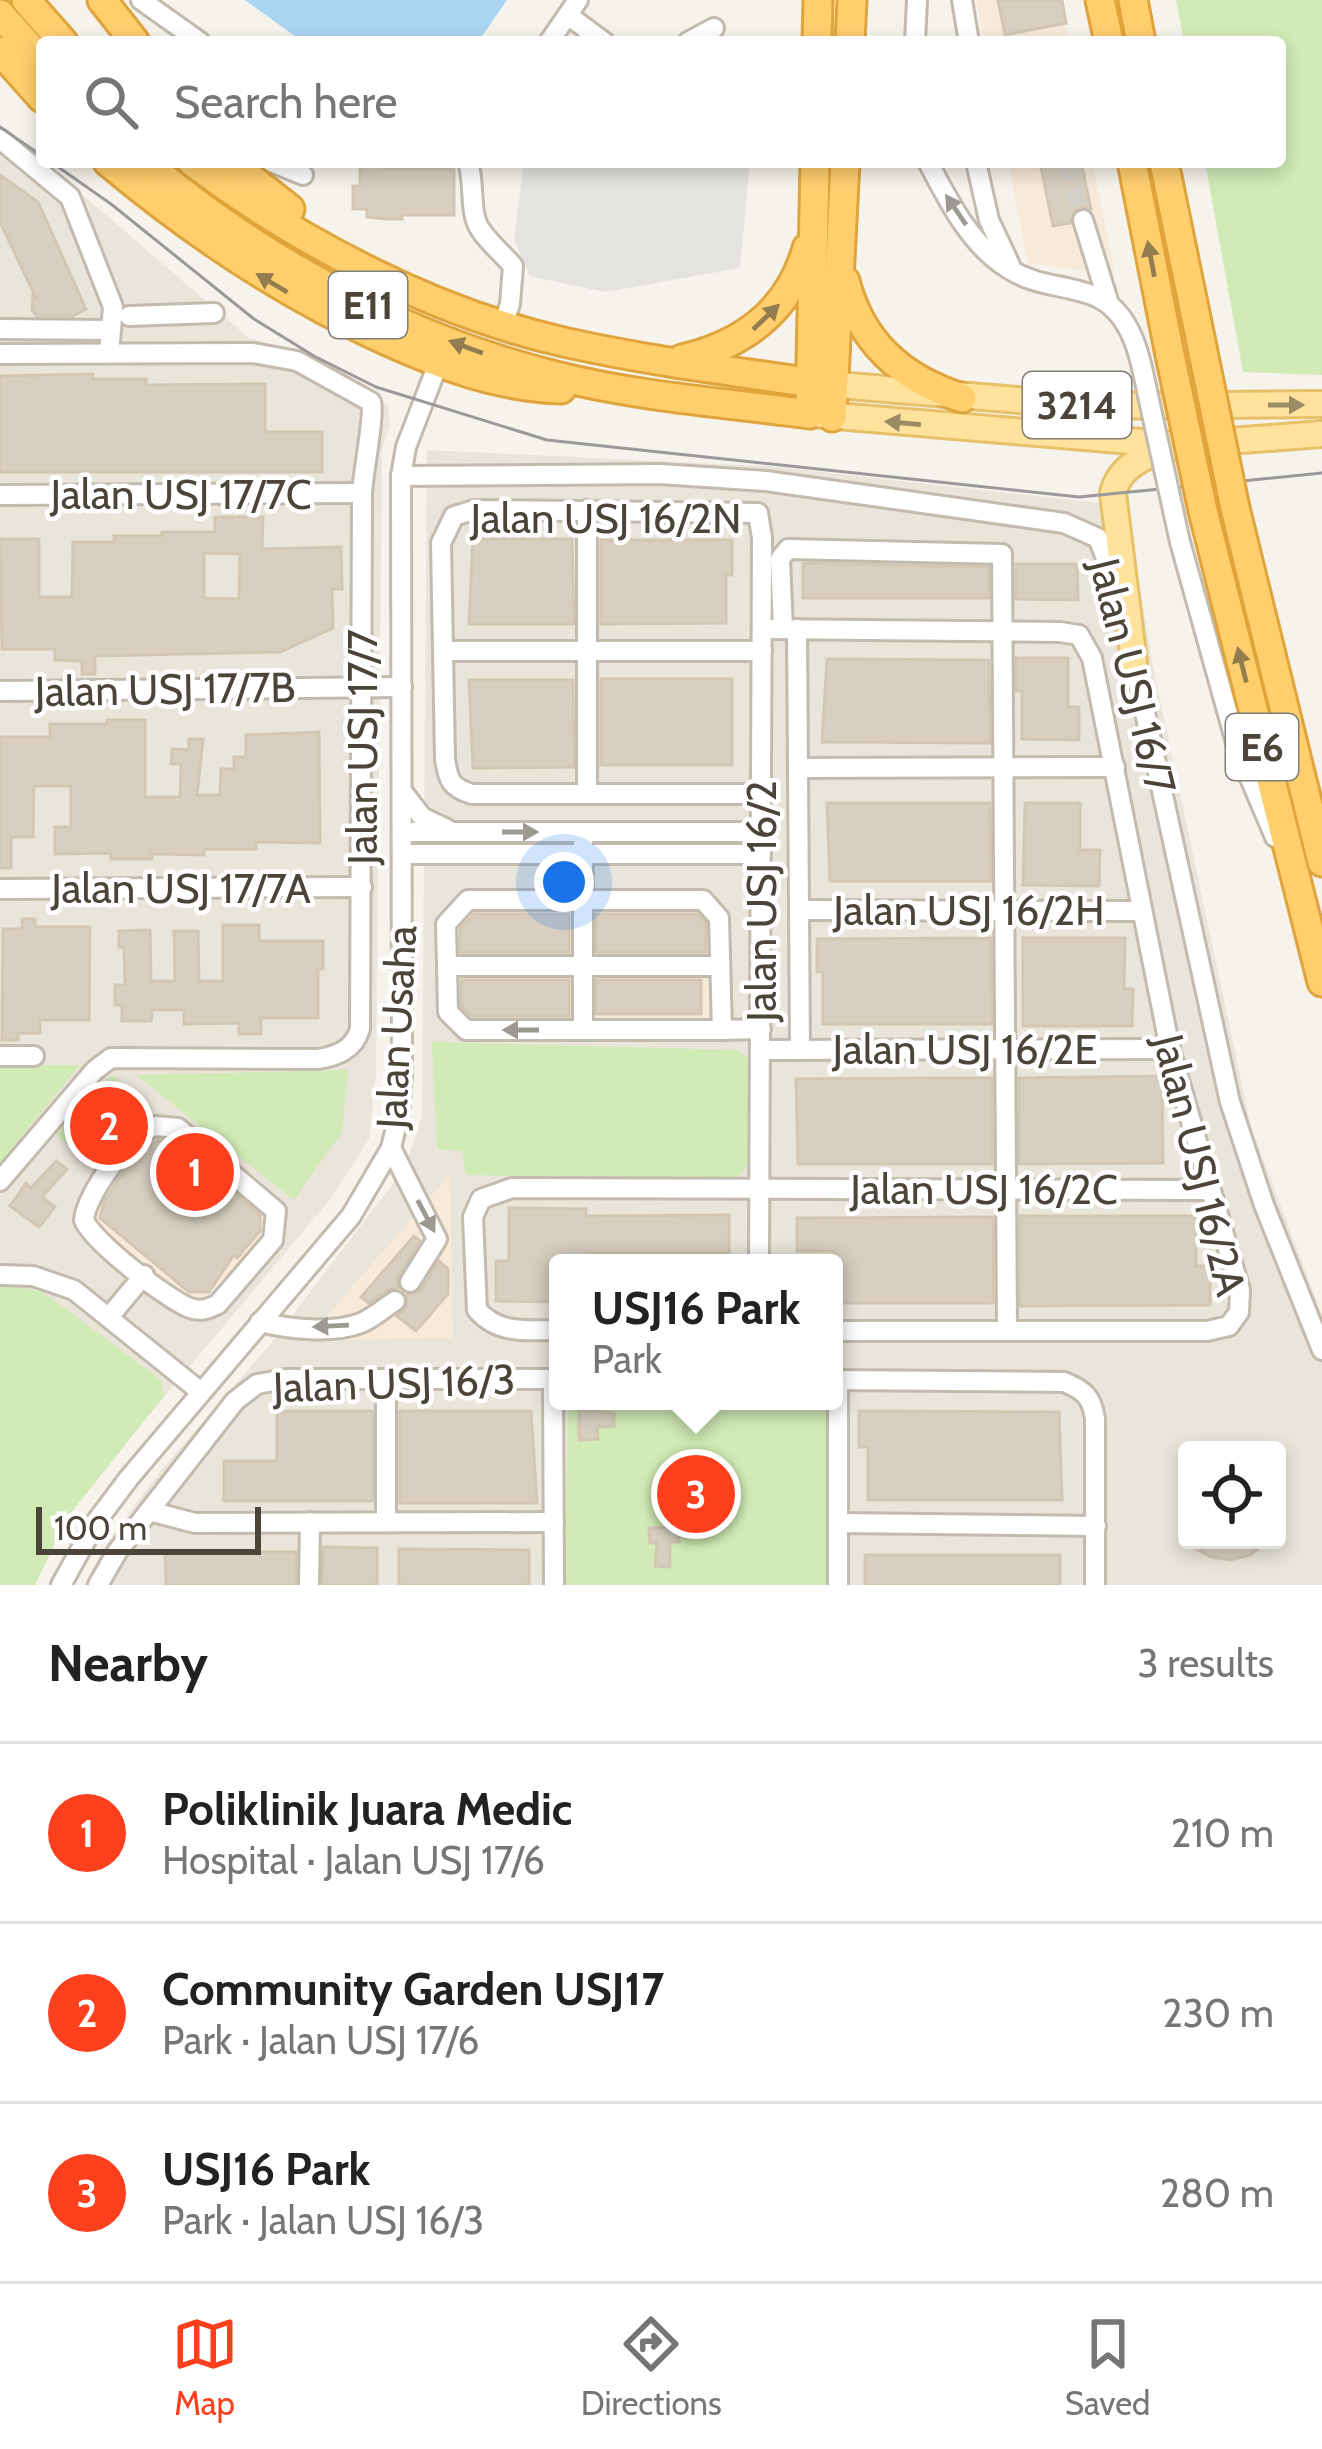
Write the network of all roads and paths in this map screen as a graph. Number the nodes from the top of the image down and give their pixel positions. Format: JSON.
{"nodes":[{"id":1,"x":26,"y":0,"type":"edge"},
{"id":2,"x":102,"y":0,"type":"edge"},
{"id":3,"x":118,"y":0,"type":"edge"},
{"id":4,"x":142,"y":0,"type":"edge"},
{"id":5,"x":818,"y":0,"type":"edge"},
{"id":6,"x":852,"y":0,"type":"edge"},
{"id":7,"x":917,"y":0,"type":"edge"},
{"id":8,"x":962,"y":0,"type":"edge"},
{"id":9,"x":1100,"y":0,"type":"edge"},
{"id":10,"x":1133,"y":0,"type":"edge"},
{"id":11,"x":573,"y":8,"type":"edge"},
{"id":12,"x":0,"y":14,"type":"edge"},
{"id":13,"x":714,"y":28,"type":"dead end"},
{"id":14,"x":58,"y":36,"type":"edge"},
{"id":15,"x":129,"y":36,"type":"edge"},
{"id":16,"x":144,"y":36,"type":"edge"},
{"id":17,"x":192,"y":36,"type":"edge"},
{"id":18,"x":553,"y":36,"type":"edge"},
{"id":19,"x":599,"y":36,"type":"edge"},
{"id":20,"x":699,"y":36,"type":"edge"},
{"id":21,"x":817,"y":36,"type":"edge"},
{"id":22,"x":850,"y":36,"type":"edge"},
{"id":23,"x":915,"y":36,"type":"edge"},
{"id":24,"x":968,"y":36,"type":"edge"},
{"id":25,"x":1107,"y":36,"type":"edge"},
{"id":26,"x":1140,"y":36,"type":"edge"},
{"id":27,"x":36,"y":54,"type":"edge"},
{"id":28,"x":2,"y":56,"type":"edge"},
{"id":29,"x":36,"y":92,"type":"edge"},
{"id":30,"x":0,"y":139,"type":"edge"},
{"id":31,"x":115,"y":168,"type":"edge"},
{"id":32,"x":153,"y":168,"type":"edge"},
{"id":33,"x":201,"y":168,"type":"edge"},
{"id":34,"x":253,"y":168,"type":"edge"},
{"id":35,"x":262,"y":168,"type":"edge"},
{"id":36,"x":470,"y":168,"type":"edge"},
{"id":37,"x":815,"y":168,"type":"edge"},
{"id":38,"x":845,"y":168,"type":"edge"},
{"id":39,"x":931,"y":168,"type":"edge"},
{"id":40,"x":978,"y":168,"type":"edge"},
{"id":41,"x":1133,"y":168,"type":"edge"},
{"id":42,"x":1165,"y":168,"type":"edge"},
{"id":43,"x":303,"y":175,"type":"dead end"},
{"id":44,"x":814,"y":218,"type":"junction"},
{"id":45,"x":1083,"y":220,"type":"tunnel mouth"},
{"id":46,"x":841,"y":242,"type":"junction"},
{"id":47,"x":1016,"y":274,"type":"junction"},
{"id":48,"x":402,"y":286,"type":"junction"},
{"id":49,"x":1109,"y":304,"type":"junction"},
{"id":50,"x":121,"y":311,"type":"junction"},
{"id":51,"x":214,"y":313,"type":"dead end"},
{"id":52,"x":503,"y":325,"type":"junction"},
{"id":53,"x":0,"y":328,"type":"edge"},
{"id":54,"x":110,"y":330,"type":"junction"},
{"id":55,"x":109,"y":353,"type":"junction"},
{"id":56,"x":142,"y":353,"type":"junction"},
{"id":57,"x":0,"y":354,"type":"edge"},
{"id":58,"x":666,"y":362,"type":"junction"},
{"id":59,"x":438,"y":364,"type":"junction"},
{"id":60,"x":823,"y":384,"type":"junction"},
{"id":61,"x":619,"y":389,"type":"junction"},
{"id":62,"x":962,"y":398,"type":"junction"},
{"id":63,"x":1322,"y":404,"type":"edge"},
{"id":64,"x":821,"y":416,"type":"junction"},
{"id":65,"x":1322,"y":434,"type":"edge"},
{"id":66,"x":1178,"y":445,"type":"junction"},
{"id":67,"x":401,"y":476,"type":"junction"},
{"id":68,"x":362,"y":493,"type":"junction"},
{"id":69,"x":0,"y":495,"type":"edge"},
{"id":70,"x":587,"y":510,"type":"junction"},
{"id":71,"x":762,"y":538,"type":"joint"},
{"id":72,"x":762,"y":629,"type":"junction"},
{"id":73,"x":790,"y":629,"type":"junction"},
{"id":74,"x":1005,"y":631,"type":"junction"},
{"id":75,"x":762,"y":650,"type":"junction"},
{"id":76,"x":443,"y":651,"type":"junction"},
{"id":77,"x":587,"y":651,"type":"junction"},
{"id":78,"x":1134,"y":662,"type":"junction"},
{"id":79,"x":362,"y":688,"type":"junction"},
{"id":80,"x":402,"y":688,"type":"junction"},
{"id":81,"x":0,"y":691,"type":"edge"},
{"id":82,"x":1114,"y":767,"type":"junction"},
{"id":83,"x":798,"y":768,"type":"junction"},
{"id":84,"x":1005,"y":768,"type":"junction"},
{"id":85,"x":402,"y":791,"type":"junction"},
{"id":86,"x":587,"y":794,"type":"junction"},
{"id":87,"x":761,"y":794,"type":"junction"},
{"id":88,"x":403,"y":832,"type":"junction"},
{"id":89,"x":455,"y":832,"type":"junction"},
{"id":90,"x":583,"y":832,"type":"junction"},
{"id":91,"x":761,"y":832,"type":"junction"},
{"id":92,"x":403,"y":854,"type":"junction"},
{"id":93,"x":459,"y":854,"type":"junction"},
{"id":94,"x":583,"y":854,"type":"junction"},
{"id":95,"x":760,"y":854,"type":"junction"},
{"id":96,"x":1322,"y":862,"type":"edge"},
{"id":97,"x":1296,"y":885,"type":"junction"},
{"id":98,"x":362,"y":887,"type":"junction"},
{"id":99,"x":0,"y":889,"type":"edge"},
{"id":100,"x":403,"y":896,"type":"junction"},
{"id":101,"x":583,"y":900,"type":"junction"},
{"id":102,"x":799,"y":910,"type":"junction"},
{"id":103,"x":1006,"y":910,"type":"junction"},
{"id":104,"x":1140,"y":910,"type":"junction"},
{"id":105,"x":447,"y":966,"type":"junction"},
{"id":106,"x":583,"y":966,"type":"junction"},
{"id":107,"x":721,"y":966,"type":"junction"},
{"id":108,"x":1322,"y":982,"type":"edge"},
{"id":109,"x":760,"y":1029,"type":"junction"},
{"id":110,"x":583,"y":1030,"type":"junction"},
{"id":111,"x":722,"y":1030,"type":"junction"},
{"id":112,"x":760,"y":1049,"type":"junction"},
{"id":113,"x":800,"y":1049,"type":"junction"},
{"id":114,"x":1006,"y":1049,"type":"junction"},
{"id":115,"x":1170,"y":1049,"type":"junction"},
{"id":116,"x":0,"y":1057,"type":"edge"},
{"id":117,"x":34,"y":1057,"type":"dead end"},
{"id":118,"x":391,"y":1148,"type":"junction"},
{"id":119,"x":0,"y":1181,"type":"edge"},
{"id":120,"x":759,"y":1189,"type":"junction"},
{"id":121,"x":1007,"y":1189,"type":"junction"},
{"id":122,"x":1209,"y":1190,"type":"junction"},
{"id":123,"x":759,"y":1254,"type":"edge"},
{"id":124,"x":0,"y":1275,"type":"edge"},
{"id":125,"x":145,"y":1275,"type":"junction"},
{"id":126,"x":410,"y":1282,"type":"dead end"},
{"id":127,"x":395,"y":1301,"type":"dead end"},
{"id":128,"x":109,"y":1317,"type":"junction"},
{"id":129,"x":260,"y":1322,"type":"junction"},
{"id":130,"x":549,"y":1330,"type":"edge"},
{"id":131,"x":843,"y":1330,"type":"edge"},
{"id":132,"x":1007,"y":1331,"type":"junction"},
{"id":133,"x":1322,"y":1349,"type":"edge"},
{"id":134,"x":549,"y":1378,"type":"edge"},
{"id":135,"x":386,"y":1379,"type":"junction"},
{"id":136,"x":843,"y":1380,"type":"edge"},
{"id":137,"x":201,"y":1392,"type":"junction"},
{"id":138,"x":555,"y":1410,"type":"edge"},
{"id":139,"x":836,"y":1410,"type":"edge"},
{"id":140,"x":149,"y":1511,"type":"junction"},
{"id":141,"x":310,"y":1522,"type":"junction"},
{"id":142,"x":386,"y":1522,"type":"junction"},
{"id":143,"x":554,"y":1522,"type":"junction"},
{"id":144,"x":838,"y":1523,"type":"junction"},
{"id":145,"x":1096,"y":1526,"type":"junction"},
{"id":146,"x":61,"y":1585,"type":"edge"},
{"id":147,"x":98,"y":1585,"type":"edge"},
{"id":148,"x":309,"y":1585,"type":"edge"},
{"id":149,"x":554,"y":1585,"type":"edge"},
{"id":150,"x":838,"y":1585,"type":"edge"},
{"id":151,"x":1095,"y":1585,"type":"edge"}],
"edges":[{"from":1,"to":14,"type":"highway"},
{"from":2,"to":15,"type":"highway"},
{"from":3,"to":16,"type":"highway"},
{"from":4,"to":17,"type":"street"},
{"from":5,"to":21,"type":"highway"},
{"from":6,"to":22,"type":"highway"},
{"from":7,"to":23,"type":"street"},
{"from":8,"to":24,"type":"street"},
{"from":9,"to":25,"type":"highway"},
{"from":10,"to":26,"type":"highway"},
{"from":11,"to":18,"type":"street"},
{"from":11,"to":19,"type":"street"},
{"from":12,"to":27,"type":"highway"},
{"from":13,"to":20,"type":"street"},
{"from":28,"to":29,"type":"highway"},
{"from":30,"to":50,"type":"street"},
{"from":59,"to":31,"type":"highway","one_way":true},
{"from":61,"to":32,"type":"highway","number":"E11","one_way":true},
{"from":33,"to":48,"type":"highway","number":"E11"},
{"from":34,"to":48,"type":"highway"},
{"from":35,"to":43,"type":"street"},
{"from":36,"to":52,"type":"street"},
{"from":37,"to":44,"type":"highway"},
{"from":38,"to":46,"type":"highway"},
{"from":47,"to":39,"type":"street","one_way":true},
{"from":40,"to":47,"type":"street"},
{"from":97,"to":41,"type":"highway","number":"E6","one_way":true,"bridge":true},
{"from":42,"to":96,"type":"highway","number":"E6","bridge":true},
{"from":58,"to":44,"type":"highway","one_way":true},
{"from":44,"to":60,"type":"highway"},
{"from":45,"to":49,"type":"street"},
{"from":46,"to":60,"type":"highway"},
{"from":46,"to":62,"type":"highway"},
{"from":47,"to":49,"type":"street"},
{"from":48,"to":52,"type":"highway","number":"E11"},
{"from":49,"to":97,"type":"street","bridge":true},
{"from":50,"to":51,"type":"street"},
{"from":50,"to":54,"type":"street"},
{"from":50,"to":56,"type":"street"},
{"from":52,"to":58,"type":"highway","number":"E11"},
{"from":53,"to":54,"type":"street"},
{"from":54,"to":55,"type":"street"},
{"from":55,"to":56,"type":"street"},
{"from":55,"to":57,"type":"street"},
{"from":56,"to":68,"type":"street","name":"Jalan USJ 17/7"},
{"from":58,"to":60,"type":"highway","number":"E11"},
{"from":59,"to":61,"type":"highway"},
{"from":59,"to":67,"type":"street","name":"Jalan Usaha"},
{"from":60,"to":62,"type":"main road","number":"3214"},
{"from":60,"to":64,"type":"highway"},
{"from":61,"to":64,"type":"highway","number":"E11"},
{"from":62,"to":63,"type":"main road","number":"3214","one_way":true},
{"from":66,"to":64,"type":"main road","number":"3214","one_way":true},
{"from":65,"to":66,"type":"main road","number":"3214"},
{"from":66,"to":78,"type":"main road"},
{"from":67,"to":78,"type":"street","name":"Jalan USJ 16/7"},
{"from":67,"to":80,"type":"street","name":"Jalan Usaha"},
{"from":68,"to":69,"type":"street","name":"Jalan USJ 17/7C"},
{"from":68,"to":79,"type":"street","name":"Jalan USJ 17/7"},
{"from":70,"to":71,"type":"street","name":"Jalan USJ 16/2N"},
{"from":70,"to":76,"type":"street","name":"Jalan USJ 16/2N"},
{"from":70,"to":77,"type":"street"},
{"from":71,"to":72,"type":"street","name":"Jalan USJ 16/2"},
{"from":72,"to":73,"type":"street"},
{"from":72,"to":75,"type":"street","name":"Jalan USJ 16/2"},
{"from":73,"to":74,"type":"street"},
{"from":73,"to":74,"type":"street","name":"Jalan USJ 16/2"},
{"from":73,"to":83,"type":"street","name":"Jalan USJ 16/2"},
{"from":74,"to":82,"type":"street","name":"Jalan USJ 16/2A"},
{"from":74,"to":84,"type":"street"},
{"from":75,"to":77,"type":"street"},
{"from":75,"to":87,"type":"street","name":"Jalan USJ 16/2"},
{"from":76,"to":77,"type":"street"},
{"from":76,"to":86,"type":"street"},
{"from":77,"to":86,"type":"street"},
{"from":78,"to":133,"type":"street","name":"Jalan USJ 16/7"},
{"from":79,"to":80,"type":"street","name":"Jalan USJ 17/7B"},
{"from":79,"to":81,"type":"street","name":"Jalan USJ 17/7B"},
{"from":79,"to":98,"type":"street","name":"Jalan USJ 17/7"},
{"from":80,"to":85,"type":"street","name":"Jalan Usaha"},
{"from":82,"to":84,"type":"street"},
{"from":82,"to":104,"type":"street","name":"Jalan USJ 16/2A"},
{"from":83,"to":84,"type":"street"},
{"from":83,"to":102,"type":"street","name":"Jalan USJ 16/2"},
{"from":84,"to":103,"type":"street"},
{"from":85,"to":88,"type":"street","name":"Jalan Usaha"},
{"from":85,"to":89,"type":"street"},
{"from":86,"to":87,"type":"street"},
{"from":87,"to":91,"type":"street","name":"Jalan USJ 16/2"},
{"from":88,"to":89,"type":"street"},
{"from":88,"to":92,"type":"street","name":"Jalan Usaha"},
{"from":89,"to":90,"type":"street","one_way":true},
{"from":90,"to":91,"type":"street"},
{"from":90,"to":94,"type":"street"},
{"from":91,"to":95,"type":"street","name":"Jalan USJ 16/2"},
{"from":92,"to":93,"type":"street"},
{"from":92,"to":100,"type":"street","name":"Jalan Usaha"},
{"from":93,"to":94,"type":"street"},
{"from":93,"to":100,"type":"street"},
{"from":94,"to":95,"type":"street"},
{"from":94,"to":101,"type":"street"},
{"from":95,"to":109,"type":"street","name":"Jalan USJ 16/2"},
{"from":97,"to":108,"type":"highway","number":"E6"},
{"from":98,"to":99,"type":"street","name":"Jalan USJ 17/7A"},
{"from":98,"to":119,"type":"street","name":"Jalan USJ 17/7"},
{"from":100,"to":118,"type":"street","name":"Jalan Usaha"},
{"from":101,"to":105,"type":"street"},
{"from":101,"to":106,"type":"street"},
{"from":101,"to":107,"type":"street"},
{"from":102,"to":103,"type":"street","name":"Jalan USJ 16/2H"},
{"from":102,"to":113,"type":"street","name":"Jalan USJ 16/2"},
{"from":103,"to":104,"type":"street","name":"Jalan USJ 16/2H"},
{"from":103,"to":114,"type":"street"},
{"from":104,"to":115,"type":"street","name":"Jalan USJ 16/2A"},
{"from":105,"to":106,"type":"street"},
{"from":110,"to":105,"type":"street","one_way":true},
{"from":106,"to":107,"type":"street"},
{"from":106,"to":110,"type":"street"},
{"from":107,"to":111,"type":"street"},
{"from":109,"to":111,"type":"street"},
{"from":109,"to":112,"type":"street","name":"Jalan USJ 16/2"},
{"from":110,"to":111,"type":"street"},
{"from":112,"to":113,"type":"street","name":"Jalan USJ 16/2E"},
{"from":112,"to":120,"type":"street","name":"Jalan USJ 16/2"},
{"from":113,"to":114,"type":"street","name":"Jalan USJ 16/2E"},
{"from":114,"to":115,"type":"street","name":"Jalan USJ 16/2E"},
{"from":114,"to":121,"type":"street"},
{"from":115,"to":122,"type":"street","name":"Jalan USJ 16/2A"},
{"from":116,"to":117,"type":"street"},
{"from":118,"to":126,"type":"street","one_way":true},
{"from":118,"to":129,"type":"street","name":"Jalan Usaha"},
{"from":120,"to":121,"type":"street","name":"Jalan USJ 16/2C"},
{"from":120,"to":123,"type":"street","name":"Jalan USJ 16/2"},
{"from":120,"to":130,"type":"street","name":"Jalan USJ 16/2C"},
{"from":121,"to":122,"type":"street","name":"Jalan USJ 16/2C"},
{"from":121,"to":132,"type":"street"},
{"from":122,"to":132,"type":"street","name":"Jalan USJ 16/2A"},
{"from":124,"to":128,"type":"street"},
{"from":125,"to":125,"type":"street"},
{"from":125,"to":128,"type":"street"},
{"from":127,"to":129,"type":"street","one_way":true},
{"from":128,"to":137,"type":"street"},
{"from":129,"to":137,"type":"street","name":"Jalan Usaha"},
{"from":131,"to":132,"type":"street","name":"Jalan USJ 16/2A"},
{"from":134,"to":135,"type":"street","name":"Jalan USJ 16/3"},
{"from":135,"to":140,"type":"street","name":"Jalan USJ 16/3"},
{"from":135,"to":142,"type":"street"},
{"from":136,"to":145,"type":"street"},
{"from":137,"to":146,"type":"street","name":"Jalan Usaha"},
{"from":138,"to":143,"type":"street"},
{"from":139,"to":144,"type":"street"},
{"from":140,"to":141,"type":"street"},
{"from":140,"to":147,"type":"street"},
{"from":141,"to":142,"type":"street"},
{"from":141,"to":148,"type":"street"},
{"from":142,"to":143,"type":"street"},
{"from":143,"to":149,"type":"street"},
{"from":144,"to":145,"type":"street"},
{"from":144,"to":150,"type":"street"},
{"from":145,"to":151,"type":"street"}]}
